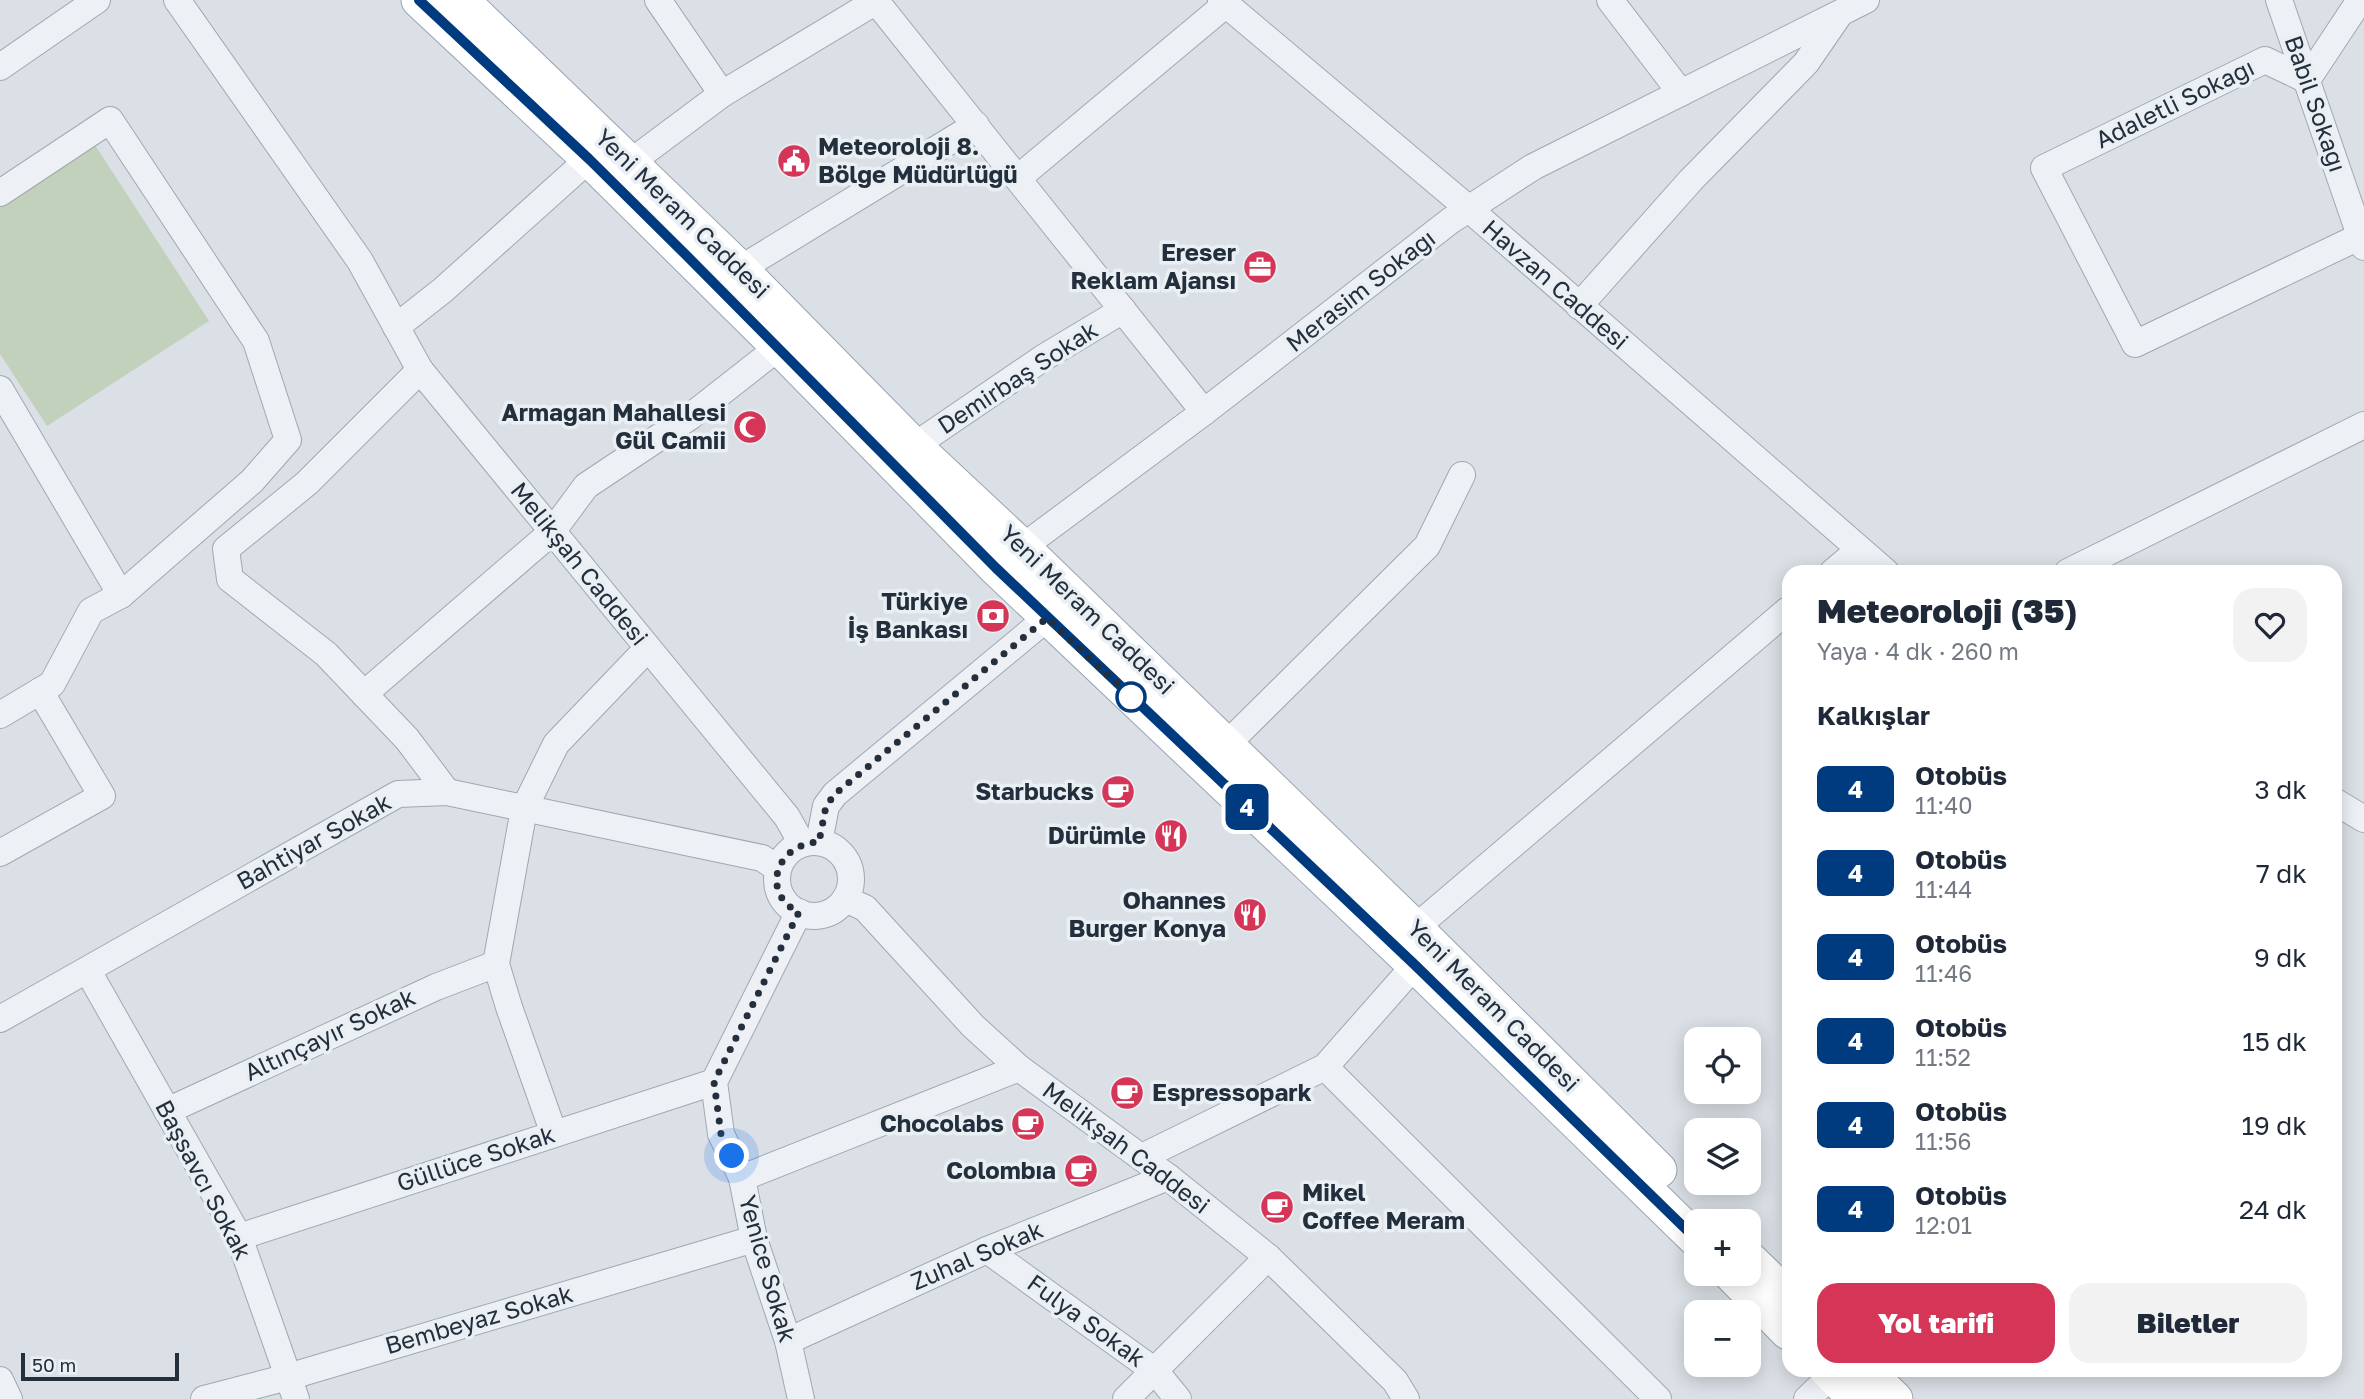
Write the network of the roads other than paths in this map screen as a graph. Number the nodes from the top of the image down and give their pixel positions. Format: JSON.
{"nodes":[{"id":1,"x":97,"y":0,"type":"edge"},
{"id":2,"x":177,"y":0,"type":"edge"},
{"id":3,"x":419,"y":0,"type":"edge"},
{"id":4,"x":461,"y":0,"type":"edge"},
{"id":5,"x":658,"y":0,"type":"edge"},
{"id":6,"x":876,"y":0,"type":"edge"},
{"id":7,"x":1610,"y":0,"type":"edge"},
{"id":8,"x":1866,"y":0,"type":"edge"},
{"id":9,"x":2279,"y":0,"type":"edge"},
{"id":10,"x":2360,"y":0,"type":"edge"},
{"id":11,"x":1223,"y":2,"type":"edge"},
{"id":12,"x":1840,"y":13,"type":"junction"},
{"id":13,"x":0,"y":67,"type":"edge"},
{"id":14,"x":2306,"y":80,"type":"junction"},
{"id":15,"x":1681,"y":93,"type":"junction"},
{"id":16,"x":722,"y":94,"type":"junction"},
{"id":17,"x":976,"y":125,"type":"junction"},
{"id":18,"x":589,"y":159,"type":"junction"},
{"id":19,"x":631,"y":162,"type":"junction"},
{"id":20,"x":1018,"y":178,"type":"junction"},
{"id":21,"x":0,"y":193,"type":"edge"},
{"id":22,"x":2357,"y":197,"type":"edge"},
{"id":23,"x":1469,"y":209,"type":"junction"},
{"id":24,"x":2362,"y":242,"type":"edge"},
{"id":25,"x":740,"y":269,"type":"junction"},
{"id":26,"x":1579,"y":306,"type":"junction"},
{"id":27,"x":1123,"y":310,"type":"junction"},
{"id":28,"x":396,"y":327,"type":"junction"},
{"id":29,"x":779,"y":347,"type":"junction"},
{"id":30,"x":420,"y":370,"type":"junction"},
{"id":31,"x":0,"y":389,"type":"edge"},
{"id":32,"x":1204,"y":412,"type":"junction"},
{"id":33,"x":2364,"y":425,"type":"edge"},
{"id":34,"x":914,"y":446,"type":"junction"},
{"id":35,"x":1462,"y":475,"type":"dead end"},
{"id":36,"x":552,"y":533,"type":"junction"},
{"id":37,"x":1859,"y":550,"type":"junction"},
{"id":38,"x":1009,"y":558,"type":"junction"},
{"id":39,"x":1841,"y":565,"type":"edge"},
{"id":40,"x":1877,"y":565,"type":"edge"},
{"id":41,"x":2082,"y":565,"type":"edge"},
{"id":42,"x":121,"y":595,"type":"junction"},
{"id":43,"x":1782,"y":615,"type":"edge"},
{"id":44,"x":1047,"y":618,"type":"junction"},
{"id":45,"x":648,"y":649,"type":"junction"},
{"id":46,"x":40,"y":691,"type":"junction"},
{"id":47,"x":364,"y":694,"type":"junction"},
{"id":48,"x":0,"y":715,"type":"edge"},
{"id":49,"x":1226,"y":745,"type":"junction"},
{"id":50,"x":447,"y":792,"type":"junction"},
{"id":51,"x":2342,"y":806,"type":"edge"},
{"id":52,"x":524,"y":809,"type":"junction"},
{"id":53,"x":2364,"y":819,"type":"edge"},
{"id":54,"x":811,"y":843,"type":"junction"},
{"id":55,"x":0,"y":853,"type":"edge"},
{"id":56,"x":778,"y":869,"type":"junction"},
{"id":57,"x":845,"y":899,"type":"junction"},
{"id":58,"x":799,"y":912,"type":"junction"},
{"id":59,"x":1415,"y":928,"type":"junction"},
{"id":60,"x":496,"y":964,"type":"junction"},
{"id":61,"x":1415,"y":965,"type":"junction"},
{"id":62,"x":88,"y":971,"type":"junction"},
{"id":63,"x":0,"y":1019,"type":"edge"},
{"id":64,"x":1325,"y":1067,"type":"junction"},
{"id":65,"x":1018,"y":1068,"type":"junction"},
{"id":66,"x":714,"y":1082,"type":"junction"},
{"id":67,"x":167,"y":1111,"type":"junction"},
{"id":68,"x":554,"y":1134,"type":"junction"},
{"id":69,"x":1142,"y":1157,"type":"junction"},
{"id":70,"x":1168,"y":1177,"type":"junction"},
{"id":71,"x":742,"y":1178,"type":"junction"},
{"id":72,"x":1699,"y":1209,"type":"edge"},
{"id":73,"x":1684,"y":1227,"type":"edge"},
{"id":74,"x":239,"y":1237,"type":"junction"},
{"id":75,"x":754,"y":1239,"type":"junction"},
{"id":76,"x":987,"y":1250,"type":"junction"},
{"id":77,"x":1268,"y":1257,"type":"junction"},
{"id":78,"x":1761,"y":1271,"type":"edge"},
{"id":79,"x":1743,"y":1286,"type":"edge"},
{"id":80,"x":1782,"y":1291,"type":"edge"},
{"id":81,"x":1782,"y":1326,"type":"edge"},
{"id":82,"x":788,"y":1341,"type":"junction"},
{"id":83,"x":1155,"y":1371,"type":"junction"},
{"id":84,"x":1845,"y":1379,"type":"edge"},
{"id":85,"x":0,"y":1380,"type":"edge"},
{"id":86,"x":292,"y":1388,"type":"edge"},
{"id":87,"x":9,"y":1399,"type":"edge"},
{"id":88,"x":204,"y":1399,"type":"edge"},
{"id":89,"x":801,"y":1399,"type":"edge"},
{"id":90,"x":1126,"y":1399,"type":"edge"},
{"id":91,"x":1178,"y":1399,"type":"edge"},
{"id":92,"x":1406,"y":1399,"type":"edge"},
{"id":93,"x":1658,"y":1399,"type":"edge"},
{"id":94,"x":1807,"y":1399,"type":"edge"},
{"id":95,"x":1895,"y":1399,"type":"edge"}],
"edges":[{"from":1,"to":13,"type":"street"},
{"from":2,"to":28,"type":"street","name":"Melikşah Caddesi"},
{"from":3,"to":18,"type":"main road","name":"Yeni Meram Caddesi"},
{"from":4,"to":19,"type":"main road","name":"Yeni Meram Caddesi"},
{"from":5,"to":16,"type":"street"},
{"from":6,"to":16,"type":"street"},
{"from":6,"to":17,"type":"street"},
{"from":7,"to":15,"type":"street"},
{"from":8,"to":12,"type":"street","name":"Merasim Sokağı"},
{"from":9,"to":14,"type":"street","name":"Babil Sokağı"},
{"from":10,"to":14,"type":"street"},
{"from":11,"to":20,"type":"street"},
{"from":11,"to":23,"type":"street","name":"Havzan Caddesi"},
{"from":12,"to":15,"type":"street","name":"Merasim Sokağı"},
{"from":12,"to":26,"type":"street"},
{"from":14,"to":22,"type":"street","name":"Babil Sokağı"},
{"from":14,"to":24,"type":"street","name":"Adaletli Sokağı"},
{"from":15,"to":23,"type":"street","name":"Merasim Sokağı"},
{"from":16,"to":19,"type":"street"},
{"from":17,"to":20,"type":"street"},
{"from":17,"to":25,"type":"street"},
{"from":18,"to":28,"type":"street"},
{"from":18,"to":29,"type":"main road","name":"Yeni Meram Caddesi"},
{"from":19,"to":25,"type":"main road","name":"Yeni Meram Caddesi"},
{"from":20,"to":27,"type":"street"},
{"from":21,"to":42,"type":"street"},
{"from":22,"to":24,"type":"street","name":"Babil Sokağı"},
{"from":23,"to":26,"type":"street","name":"Havzan Caddesi"},
{"from":23,"to":32,"type":"street","name":"Merasim Sokağı"},
{"from":25,"to":34,"type":"main road","name":"Yeni Meram Caddesi"},
{"from":26,"to":37,"type":"street","name":"Havzan Caddesi"},
{"from":27,"to":32,"type":"street"},
{"from":27,"to":34,"type":"street","name":"Demirbaş Sokak"},
{"from":28,"to":30,"type":"street","name":"Melikşah Caddesi"},
{"from":29,"to":36,"type":"street"},
{"from":29,"to":38,"type":"main road","name":"Yeni Meram Caddesi"},
{"from":30,"to":36,"type":"street","name":"Melikşah Caddesi"},
{"from":30,"to":47,"type":"street"},
{"from":31,"to":42,"type":"street"},
{"from":32,"to":38,"type":"street","name":"Merasim Sokağı"},
{"from":33,"to":41,"type":"street"},
{"from":34,"to":38,"type":"main road","name":"Yeni Meram Caddesi"},
{"from":35,"to":49,"type":"street"},
{"from":36,"to":45,"type":"street","name":"Melikşah Caddesi"},
{"from":36,"to":47,"type":"street"},
{"from":37,"to":39,"type":"street"},
{"from":37,"to":40,"type":"street","name":"Havzan Caddesi"},
{"from":38,"to":44,"type":"main road","name":"Yeni Meram Caddesi"},
{"from":38,"to":49,"type":"main road","name":"Yeni Meram Caddesi"},
{"from":42,"to":46,"type":"street"},
{"from":43,"to":59,"type":"street"},
{"from":44,"to":54,"type":"street"},
{"from":44,"to":61,"type":"main road","name":"Yeni Meram Caddesi"},
{"from":45,"to":52,"type":"street"},
{"from":45,"to":54,"type":"street","name":"Melikşah Caddesi"},
{"from":46,"to":48,"type":"street"},
{"from":46,"to":55,"type":"street"},
{"from":47,"to":50,"type":"street"},
{"from":49,"to":59,"type":"main road","name":"Yeni Meram Caddesi"},
{"from":50,"to":52,"type":"street","name":"Bahtiyar Sokak"},
{"from":50,"to":62,"type":"street","name":"Bahtiyar Sokak"},
{"from":51,"to":53,"type":"street"},
{"from":52,"to":56,"type":"street","name":"Bahtiyar Sokak"},
{"from":52,"to":60,"type":"street"},
{"from":54,"to":56,"type":"street"},
{"from":54,"to":57,"type":"street","name":"Melikşah Caddesi"},
{"from":56,"to":58,"type":"street"},
{"from":57,"to":58,"type":"street"},
{"from":57,"to":65,"type":"street","name":"Melikşah Caddesi"},
{"from":58,"to":66,"type":"street"},
{"from":59,"to":72,"type":"main road","name":"Yeni Meram Caddesi"},
{"from":60,"to":67,"type":"street","name":"Altınçayır Sokak"},
{"from":60,"to":68,"type":"street"},
{"from":61,"to":64,"type":"street"},
{"from":61,"to":73,"type":"main road","name":"Yeni Meram Caddesi"},
{"from":62,"to":63,"type":"street","name":"Bahtiyar Sokak"},
{"from":62,"to":67,"type":"street","name":"Başsavcı Sokak"},
{"from":64,"to":69,"type":"street"},
{"from":64,"to":93,"type":"street"},
{"from":65,"to":69,"type":"street","name":"Melikşah Caddesi"},
{"from":65,"to":71,"type":"street"},
{"from":66,"to":68,"type":"street","name":"Güllüce Sokak"},
{"from":66,"to":71,"type":"street","name":"Yenice Sokak"},
{"from":67,"to":74,"type":"street","name":"Başsavcı Sokak"},
{"from":68,"to":74,"type":"street","name":"Güllüce Sokak"},
{"from":69,"to":70,"type":"street","name":"Melikşah Caddesi"},
{"from":70,"to":76,"type":"street","name":"Zuhal Sokak"},
{"from":70,"to":77,"type":"street","name":"Melikşah Caddesi"},
{"from":71,"to":75,"type":"street","name":"Yenice Sokak"},
{"from":74,"to":86,"type":"street","name":"Başsavcı Sokak"},
{"from":75,"to":82,"type":"street","name":"Yenice Sokak"},
{"from":75,"to":86,"type":"street","name":"Bembeyaz Sokak"},
{"from":76,"to":82,"type":"street","name":"Zuhal Sokak"},
{"from":76,"to":83,"type":"street","name":"Fulya Sokak"},
{"from":77,"to":83,"type":"street"},
{"from":77,"to":92,"type":"street","name":"Melikşah Caddesi"},
{"from":78,"to":80,"type":"main road"},
{"from":79,"to":81,"type":"main road"},
{"from":82,"to":89,"type":"street","name":"Yenice Sokak"},
{"from":83,"to":90,"type":"street"},
{"from":83,"to":91,"type":"street","name":"Fulya Sokak"},
{"from":84,"to":94,"type":"street"},
{"from":84,"to":95,"type":"main road"},
{"from":85,"to":87,"type":"street"},
{"from":86,"to":88,"type":"street","name":"Bembeyaz Sokak"}]}
